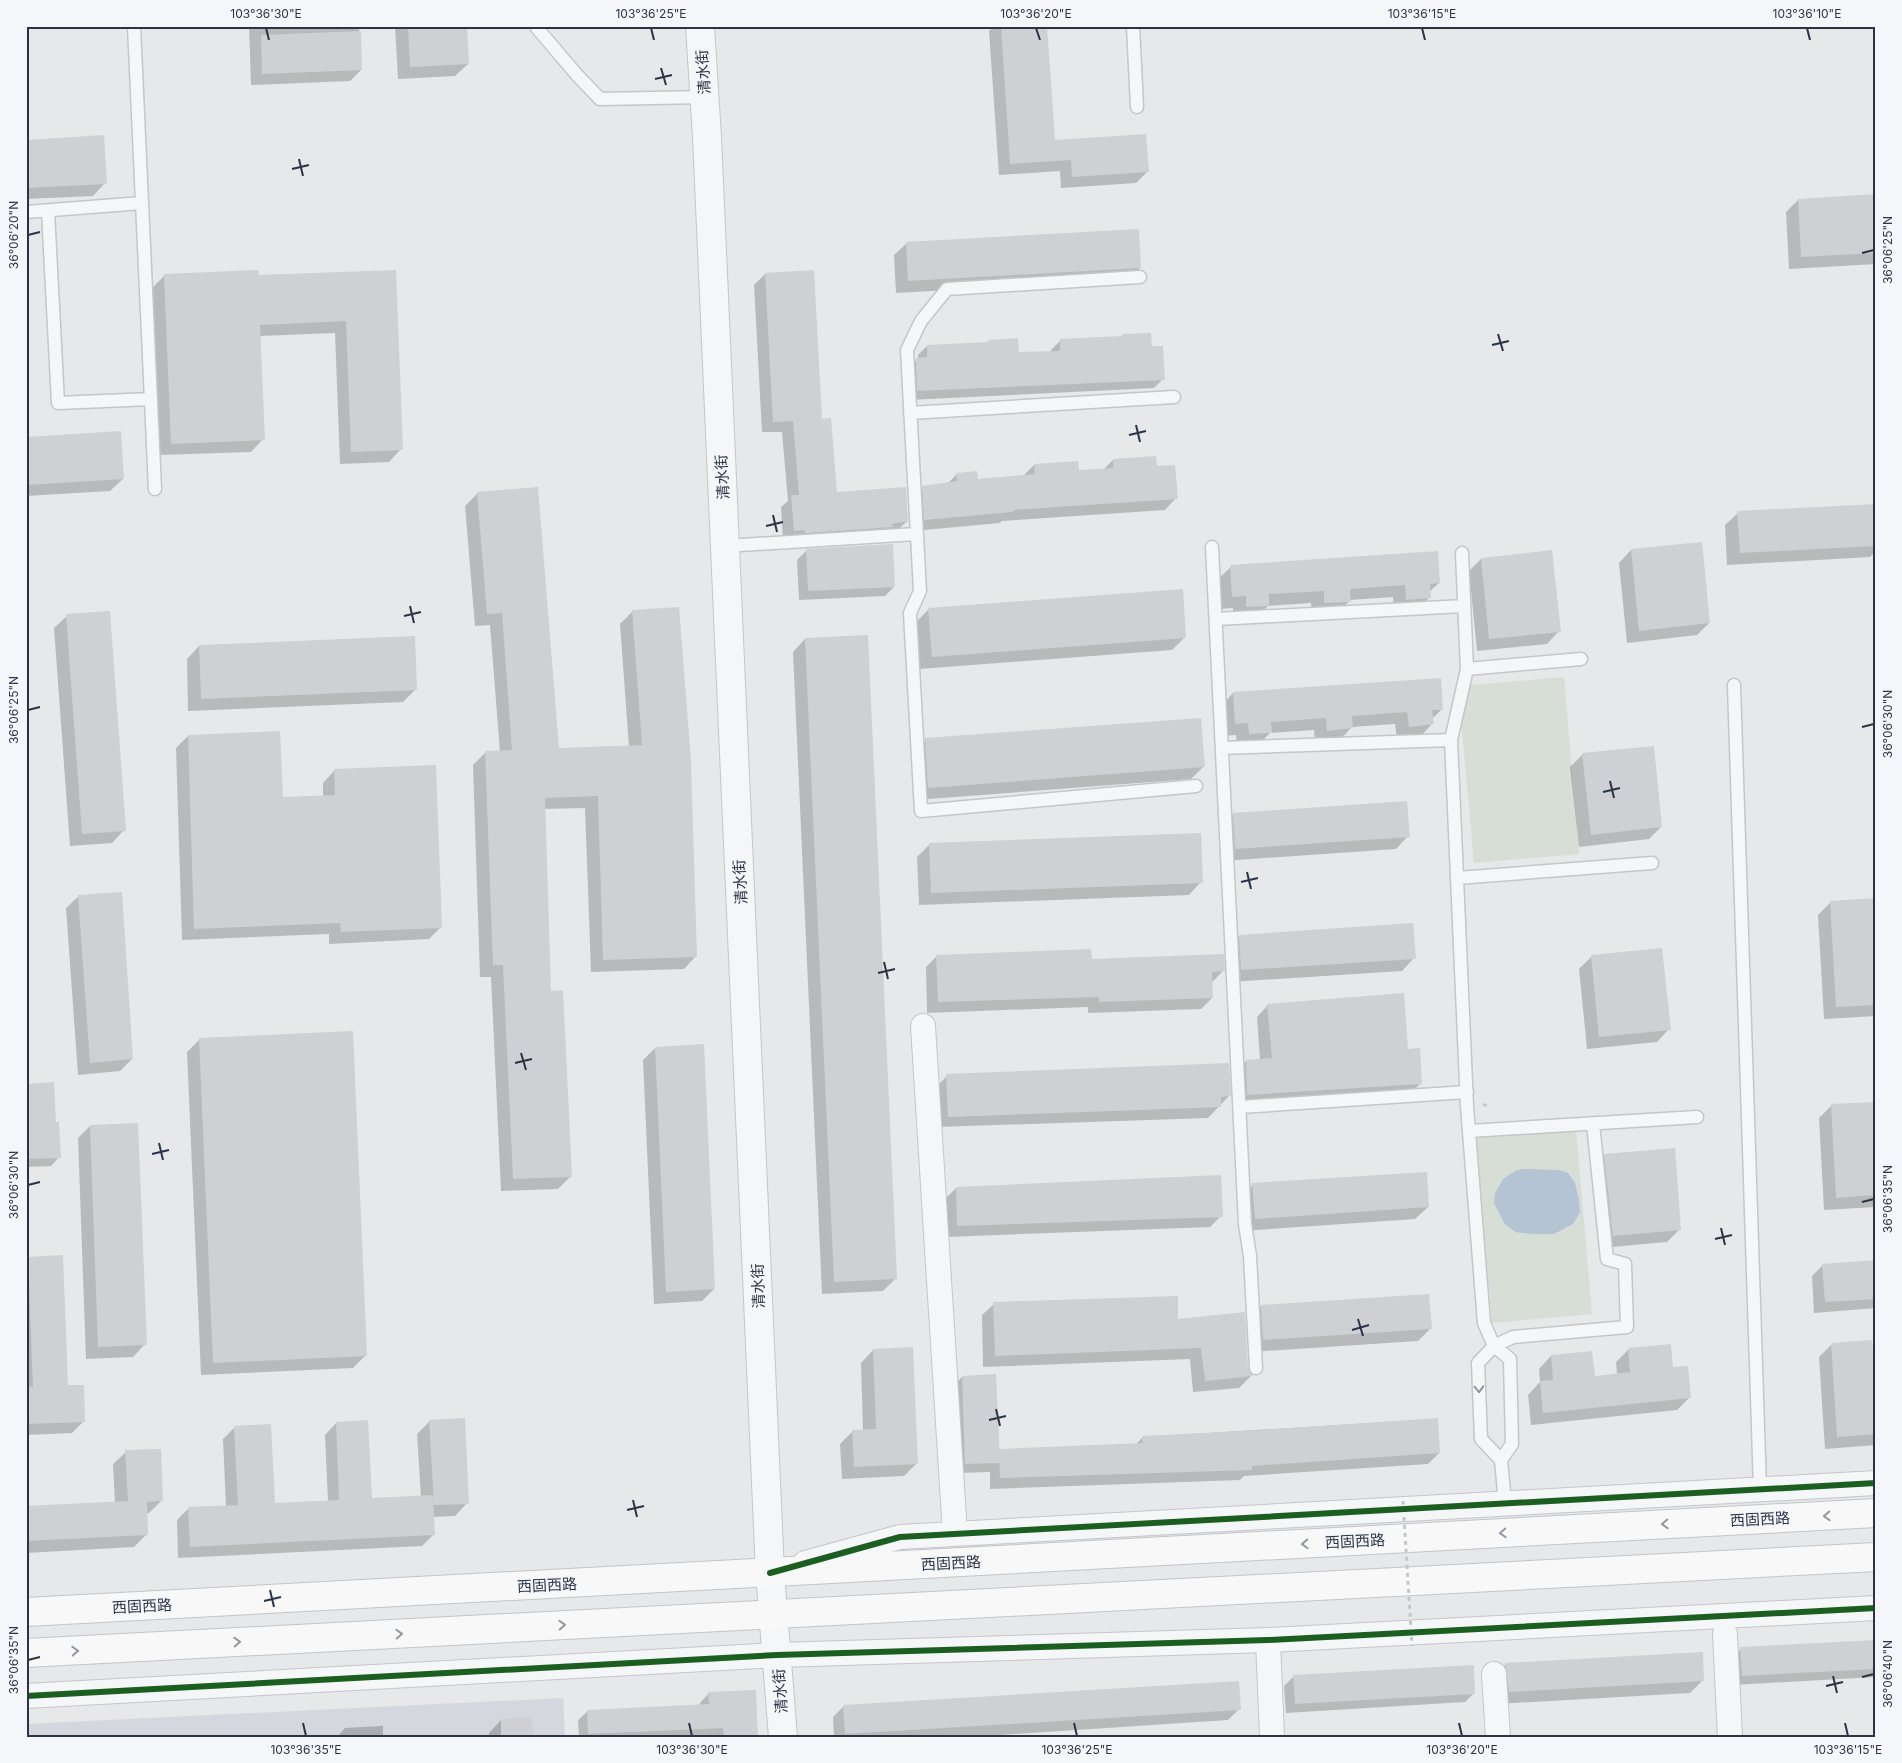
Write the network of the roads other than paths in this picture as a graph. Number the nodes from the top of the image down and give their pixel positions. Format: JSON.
{"nodes":[{"id":1,"x":134,"y":26,"type":"edge"},
{"id":2,"x":700,"y":26,"type":"edge"},
{"id":3,"x":1133,"y":26,"type":"edge"},
{"id":4,"x":536,"y":28,"type":"dead end"},
{"id":5,"x":705,"y":97,"type":"junction"},
{"id":6,"x":1137,"y":107,"type":"dead end"},
{"id":7,"x":142,"y":204,"type":"junction"},
{"id":8,"x":48,"y":210,"type":"junction"},
{"id":9,"x":26,"y":212,"type":"edge"},
{"id":10,"x":1140,"y":277,"type":"dead end"},
{"id":11,"x":1174,"y":397,"type":"dead end"},
{"id":12,"x":151,"y":399,"type":"junction"},
{"id":13,"x":910,"y":412,"type":"junction"},
{"id":14,"x":155,"y":490,"type":"dead end"},
{"id":15,"x":916,"y":534,"type":"junction"},
{"id":16,"x":725,"y":546,"type":"junction"},
{"id":17,"x":1212,"y":547,"type":"dead end"},
{"id":18,"x":1462,"y":553,"type":"dead end"},
{"id":19,"x":1464,"y":606,"type":"junction"},
{"id":20,"x":1216,"y":619,"type":"junction"},
{"id":21,"x":1581,"y":659,"type":"dead end"},
{"id":22,"x":1467,"y":669,"type":"junction"},
{"id":23,"x":1734,"y":685,"type":"dead end"},
{"id":24,"x":1451,"y":740,"type":"junction"},
{"id":25,"x":1222,"y":748,"type":"junction"},
{"id":26,"x":1196,"y":786,"type":"dead end"},
{"id":27,"x":1652,"y":863,"type":"dead end"},
{"id":28,"x":1457,"y":878,"type":"junction"},
{"id":29,"x":923,"y":1026,"type":"dead end"},
{"id":30,"x":1467,"y":1092,"type":"junction"},
{"id":31,"x":1240,"y":1106,"type":"junction"},
{"id":32,"x":1697,"y":1117,"type":"dead end"},
{"id":33,"x":1593,"y":1124,"type":"junction"},
{"id":34,"x":1469,"y":1132,"type":"junction"},
{"id":35,"x":1494,"y":1346,"type":"junction"},
{"id":36,"x":1256,"y":1368,"type":"dead end"},
{"id":37,"x":1501,"y":1460,"type":"junction"},
{"id":38,"x":1876,"y":1483,"type":"edge"},
{"id":39,"x":1760,"y":1489,"type":"junction"},
{"id":40,"x":1505,"y":1503,"type":"junction"},
{"id":41,"x":1876,"y":1513,"type":"edge"},
{"id":42,"x":955,"y":1534,"type":"junction"},
{"id":43,"x":1876,"y":1557,"type":"edge"},
{"id":44,"x":770,"y":1573,"type":"junction"},
{"id":45,"x":1876,"y":1608,"type":"edge"},
{"id":46,"x":26,"y":1612,"type":"edge"},
{"id":47,"x":774,"y":1614,"type":"junction"},
{"id":48,"x":1725,"y":1634,"type":"dead end"},
{"id":49,"x":1268,"y":1640,"type":"junction"},
{"id":50,"x":26,"y":1653,"type":"edge"},
{"id":51,"x":777,"y":1655,"type":"junction"},
{"id":52,"x":1494,"y":1674,"type":"dead end"},
{"id":53,"x":26,"y":1696,"type":"edge"},
{"id":54,"x":783,"y":1737,"type":"edge"},
{"id":55,"x":1272,"y":1737,"type":"edge"},
{"id":56,"x":1498,"y":1737,"type":"edge"},
{"id":57,"x":1730,"y":1737,"type":"edge"}],
"edges":[{"from":1,"to":7,"type":"lane"},
{"from":2,"to":5,"type":"street","name":"清水街"},
{"from":3,"to":6,"type":"lane"},
{"from":4,"to":5,"type":"lane"},
{"from":5,"to":16,"type":"street","name":"清水街"},
{"from":7,"to":8,"type":"lane"},
{"from":7,"to":12,"type":"lane"},
{"from":8,"to":9,"type":"lane"},
{"from":8,"to":12,"type":"lane"},
{"from":10,"to":13,"type":"lane"},
{"from":11,"to":13,"type":"lane"},
{"from":12,"to":14,"type":"lane"},
{"from":13,"to":15,"type":"lane"},
{"from":15,"to":16,"type":"lane"},
{"from":15,"to":26,"type":"lane"},
{"from":16,"to":44,"type":"street","name":"清水街"},
{"from":17,"to":20,"type":"lane"},
{"from":18,"to":19,"type":"lane"},
{"from":19,"to":20,"type":"lane"},
{"from":19,"to":22,"type":"lane"},
{"from":20,"to":25,"type":"lane"},
{"from":21,"to":22,"type":"lane"},
{"from":22,"to":24,"type":"lane"},
{"from":23,"to":39,"type":"lane"},
{"from":24,"to":25,"type":"lane"},
{"from":24,"to":28,"type":"lane"},
{"from":25,"to":31,"type":"lane"},
{"from":27,"to":28,"type":"lane"},
{"from":28,"to":30,"type":"lane"},
{"from":29,"to":42,"type":"street"},
{"from":30,"to":31,"type":"lane"},
{"from":30,"to":34,"type":"lane"},
{"from":31,"to":36,"type":"lane"},
{"from":32,"to":33,"type":"lane"},
{"from":33,"to":34,"type":"lane"},
{"from":33,"to":35,"type":"lane"},
{"from":34,"to":35,"type":"lane"},
{"from":35,"to":37,"type":"lane"},
{"from":35,"to":37,"type":"lane","one_way":true},
{"from":37,"to":40,"type":"lane"},
{"from":38,"to":39,"type":"street"},
{"from":39,"to":40,"type":"street"},
{"from":40,"to":42,"type":"street"},
{"from":41,"to":44,"type":"main road","name":"西固西路","one_way":true},
{"from":42,"to":44,"type":"street"},
{"from":43,"to":47,"type":"main road"},
{"from":44,"to":46,"type":"main road","name":"西固西路"},
{"from":44,"to":47,"type":"street","name":"清水街"},
{"from":45,"to":49,"type":"street"},
{"from":50,"to":47,"type":"main road","one_way":true},
{"from":47,"to":51,"type":"street","name":"清水街"},
{"from":48,"to":57,"type":"street"},
{"from":49,"to":51,"type":"street"},
{"from":49,"to":55,"type":"street"},
{"from":51,"to":53,"type":"street"},
{"from":51,"to":54,"type":"street","name":"清水街"},
{"from":52,"to":56,"type":"street"}]}
